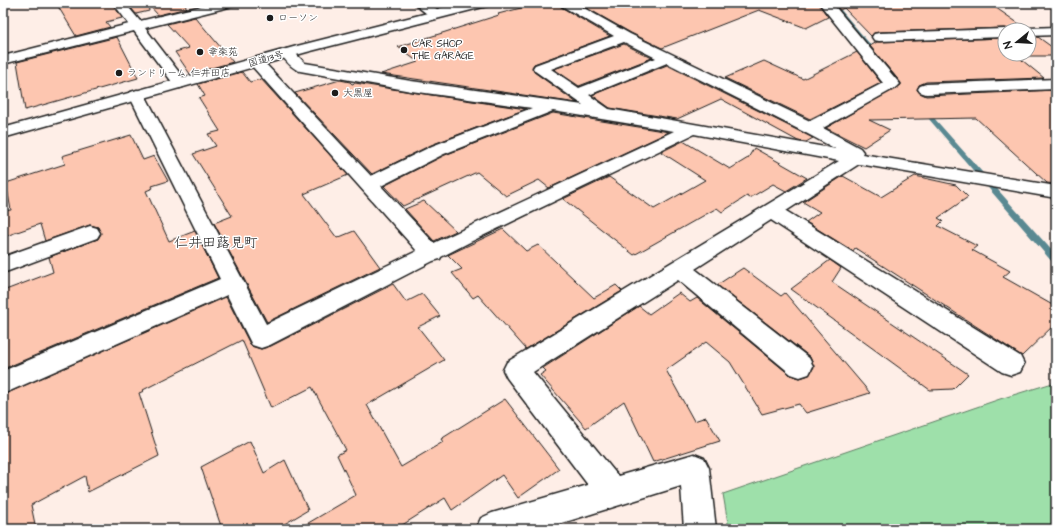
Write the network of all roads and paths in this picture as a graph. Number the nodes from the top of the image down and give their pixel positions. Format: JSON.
{"nodes":[{"id":1,"x":119,"y":3,"type":"edge"},
{"id":2,"x":229,"y":3,"type":"edge"},
{"id":3,"x":419,"y":3,"type":"edge"},
{"id":4,"x":469,"y":3,"type":"edge"},
{"id":5,"x":483,"y":3,"type":"edge"},
{"id":6,"x":566,"y":3,"type":"edge"},
{"id":7,"x":825,"y":3,"type":"edge"},
{"id":8,"x":436,"y":14,"type":"junction"},
{"id":9,"x":137,"y":26,"type":"junction"},
{"id":10,"x":1056,"y":31,"type":"edge"},
{"id":11,"x":1037,"y":32,"type":"edge"},
{"id":12,"x":997,"y":33,"type":"edge"},
{"id":13,"x":625,"y":36,"type":"junction"},
{"id":14,"x":879,"y":37,"type":"dead end"},
{"id":15,"x":287,"y":53,"type":"junction"},
{"id":16,"x":668,"y":58,"type":"junction"},
{"id":17,"x":3,"y":60,"type":"edge"},
{"id":18,"x":256,"y":62,"type":"junction"},
{"id":19,"x":180,"y":83,"type":"junction"},
{"id":20,"x":1056,"y":84,"type":"edge"},
{"id":21,"x":926,"y":89,"type":"dead end"},
{"id":22,"x":578,"y":94,"type":"junction"},
{"id":23,"x":136,"y":95,"type":"junction"},
{"id":24,"x":553,"y":106,"type":"junction"},
{"id":25,"x":604,"y":113,"type":"junction"},
{"id":26,"x":810,"y":128,"type":"junction"},
{"id":27,"x":692,"y":129,"type":"junction"},
{"id":28,"x":3,"y":132,"type":"edge"},
{"id":29,"x":863,"y":160,"type":"junction"},
{"id":30,"x":369,"y":185,"type":"junction"},
{"id":31,"x":1048,"y":191,"type":"edge"},
{"id":32,"x":1056,"y":206,"type":"edge"},
{"id":33,"x":772,"y":211,"type":"junction"},
{"id":34,"x":90,"y":233,"type":"dead end"},
{"id":35,"x":432,"y":254,"type":"junction"},
{"id":36,"x":3,"y":265,"type":"edge"},
{"id":37,"x":680,"y":269,"type":"junction"},
{"id":38,"x":233,"y":283,"type":"junction"},
{"id":39,"x":1011,"y":364,"type":"dead end"},
{"id":40,"x":800,"y":366,"type":"dead end"},
{"id":41,"x":3,"y":383,"type":"edge"},
{"id":42,"x":612,"y":493,"type":"junction"},
{"id":43,"x":492,"y":529,"type":"edge"},
{"id":44,"x":700,"y":529,"type":"edge"}],
"edges":[{"from":1,"to":9,"type":"main road"},
{"from":2,"to":9,"type":"main road"},
{"from":3,"to":8,"type":"main road"},
{"from":4,"to":8,"type":"main road"},
{"from":5,"to":8,"type":"main road","name":"国道13号"},
{"from":6,"to":13,"type":"main road"},
{"from":7,"to":26,"type":"main road"},
{"from":8,"to":15,"type":"main road","name":"国道13号"},
{"from":9,"to":17,"type":"main road"},
{"from":9,"to":19,"type":"main road"},
{"from":10,"to":11,"type":"main road"},
{"from":12,"to":14,"type":"main road"},
{"from":13,"to":16,"type":"main road"},
{"from":13,"to":22,"type":"main road"},
{"from":15,"to":18,"type":"main road","name":"国道13号"},
{"from":15,"to":24,"type":"main road"},
{"from":16,"to":22,"type":"main road"},
{"from":16,"to":26,"type":"main road"},
{"from":18,"to":19,"type":"main road","name":"国道13号"},
{"from":18,"to":30,"type":"main road"},
{"from":19,"to":23,"type":"main road","name":"国道13号"},
{"from":20,"to":21,"type":"main road"},
{"from":22,"to":25,"type":"main road"},
{"from":23,"to":28,"type":"main road","name":"国道13号"},
{"from":23,"to":38,"type":"main road"},
{"from":24,"to":25,"type":"main road"},
{"from":24,"to":30,"type":"main road"},
{"from":25,"to":27,"type":"main road"},
{"from":26,"to":29,"type":"main road"},
{"from":27,"to":29,"type":"main road"},
{"from":27,"to":35,"type":"main road"},
{"from":29,"to":31,"type":"main road"},
{"from":29,"to":33,"type":"main road"},
{"from":30,"to":35,"type":"main road"},
{"from":31,"to":32,"type":"main road"},
{"from":33,"to":37,"type":"main road"},
{"from":33,"to":39,"type":"main road"},
{"from":34,"to":36,"type":"main road"},
{"from":35,"to":38,"type":"main road"},
{"from":37,"to":40,"type":"main road"},
{"from":37,"to":42,"type":"main road"},
{"from":38,"to":41,"type":"main road"},
{"from":42,"to":43,"type":"main road"},
{"from":42,"to":44,"type":"main road"}]}
